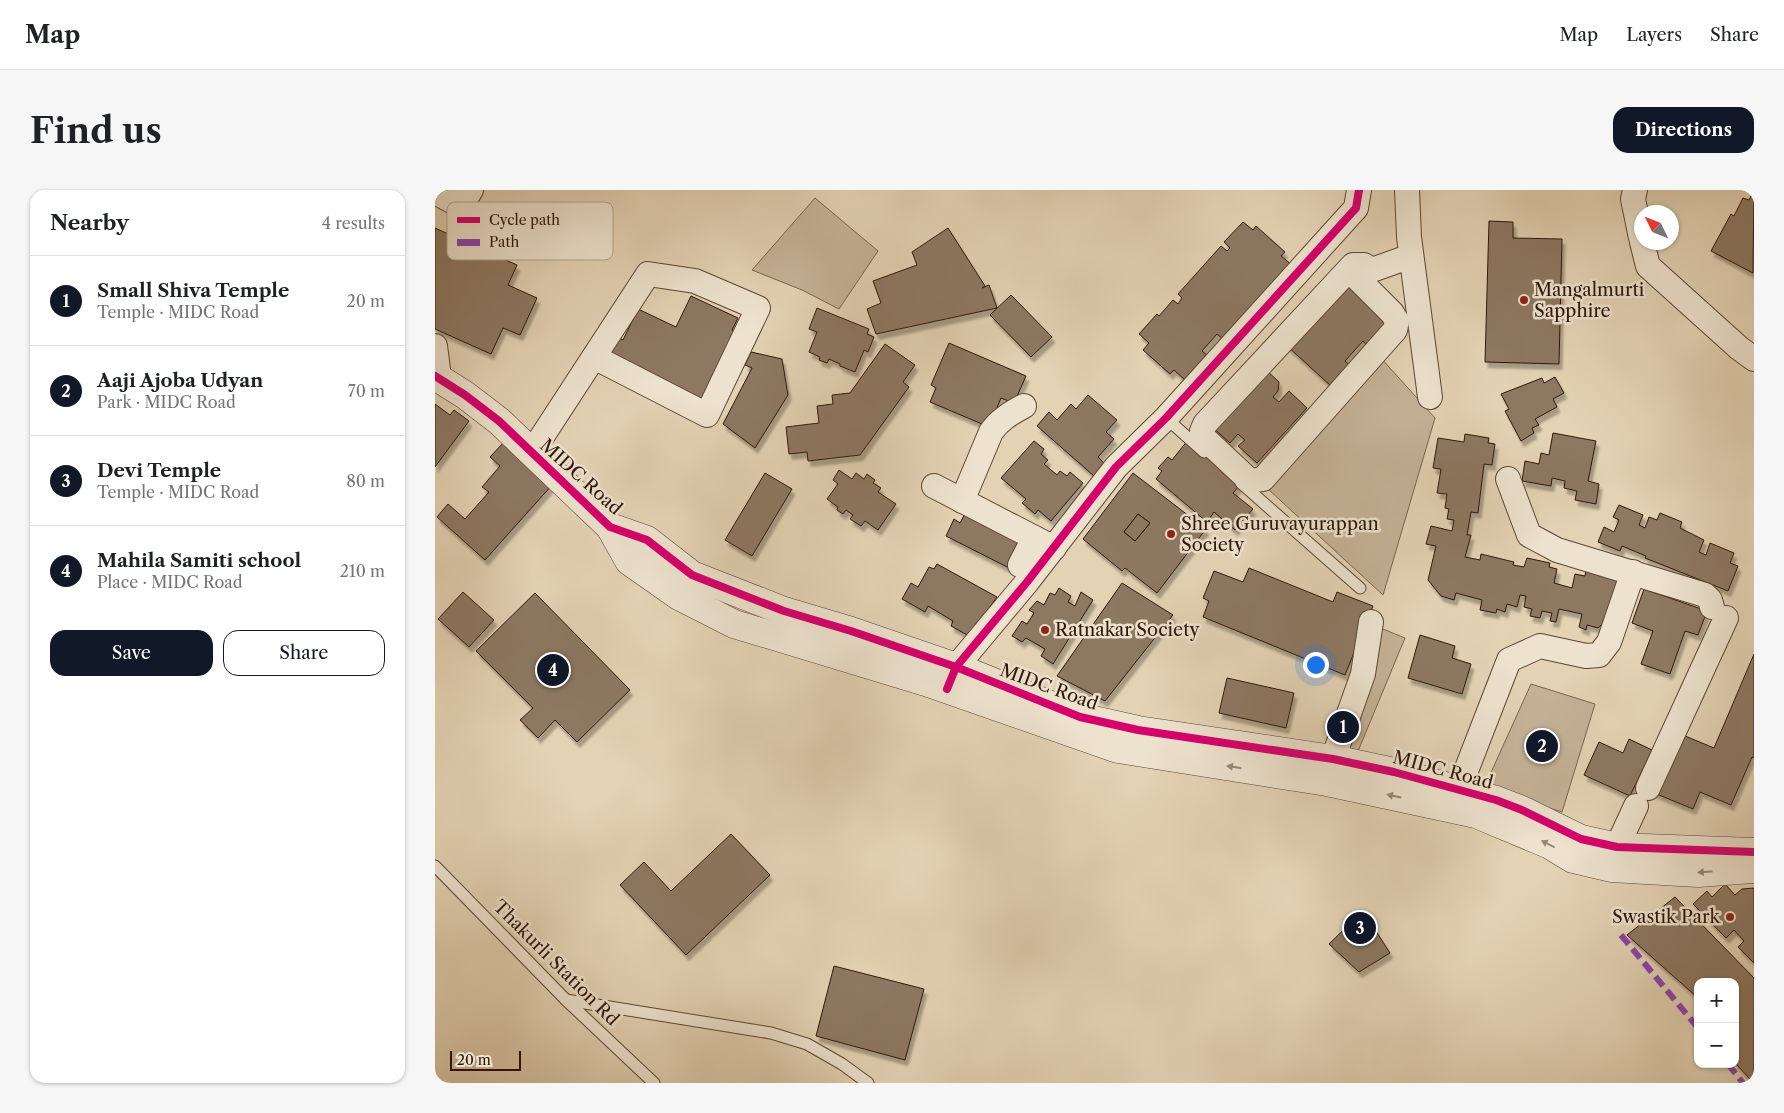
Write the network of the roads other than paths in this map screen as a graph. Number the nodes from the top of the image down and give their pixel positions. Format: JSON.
{"nodes":[{"id":1,"x":471,"y":190,"type":"edge"},
{"id":2,"x":1359,"y":190,"type":"edge"},
{"id":3,"x":1407,"y":190,"type":"edge"},
{"id":4,"x":1635,"y":190,"type":"edge"},
{"id":5,"x":435,"y":192,"type":"edge"},
{"id":6,"x":454,"y":202,"type":"edge"},
{"id":7,"x":464,"y":202,"type":"edge"},
{"id":8,"x":1634,"y":205,"type":"edge"},
{"id":9,"x":1644,"y":250,"type":"edge"},
{"id":10,"x":1411,"y":256,"type":"junction"},
{"id":11,"x":1349,"y":270,"type":"junction"},
{"id":12,"x":435,"y":346,"type":"edge"},
{"id":13,"x":594,"y":357,"type":"junction"},
{"id":14,"x":1754,"y":359,"type":"edge"},
{"id":15,"x":437,"y":377,"type":"edge"},
{"id":16,"x":1430,"y":397,"type":"dead end"},
{"id":17,"x":1024,"y":406,"type":"dead end"},
{"id":18,"x":1166,"y":418,"type":"junction"},
{"id":19,"x":532,"y":452,"type":"junction"},
{"id":20,"x":1508,"y":479,"type":"dead end"},
{"id":21,"x":934,"y":486,"type":"dead end"},
{"id":22,"x":962,"y":500,"type":"junction"},
{"id":23,"x":1044,"y":543,"type":"junction"},
{"id":24,"x":1020,"y":564,"type":"dead end"},
{"id":25,"x":1633,"y":572,"type":"junction"},
{"id":26,"x":685,"y":586,"type":"junction"},
{"id":27,"x":1360,"y":588,"type":"dead end"},
{"id":28,"x":761,"y":601,"type":"junction"},
{"id":29,"x":1371,"y":622,"type":"dead end"},
{"id":30,"x":746,"y":628,"type":"junction"},
{"id":31,"x":851,"y":631,"type":"junction"},
{"id":32,"x":839,"y":655,"type":"junction"},
{"id":33,"x":951,"y":678,"type":"junction"},
{"id":34,"x":1330,"y":770,"type":"junction"},
{"id":35,"x":1455,"y":798,"type":"junction"},
{"id":36,"x":1614,"y":858,"type":"junction"},
{"id":37,"x":1754,"y":862,"type":"edge"},
{"id":38,"x":435,"y":866,"type":"edge"},
{"id":39,"x":566,"y":1000,"type":"junction"},
{"id":40,"x":655,"y":1083,"type":"edge"},
{"id":41,"x":868,"y":1083,"type":"edge"}],
"edges":[{"from":1,"to":7,"type":"street"},
{"from":2,"to":18,"type":"street"},
{"from":3,"to":10,"type":"street"},
{"from":4,"to":8,"type":"street"},
{"from":5,"to":6,"type":"street"},
{"from":9,"to":14,"type":"street"},
{"from":10,"to":11,"type":"street"},
{"from":10,"to":16,"type":"street"},
{"from":11,"to":11,"type":"street"},
{"from":12,"to":15,"type":"street"},
{"from":13,"to":13,"type":"street"},
{"from":13,"to":19,"type":"street"},
{"from":15,"to":19,"type":"street","name":"MIDC Road"},
{"from":17,"to":22,"type":"street"},
{"from":18,"to":23,"type":"street"},
{"from":18,"to":27,"type":"lane"},
{"from":19,"to":26,"type":"street","name":"MIDC Road"},
{"from":20,"to":25,"type":"street"},
{"from":21,"to":22,"type":"street"},
{"from":22,"to":23,"type":"street"},
{"from":23,"to":24,"type":"street"},
{"from":23,"to":33,"type":"street"},
{"from":25,"to":35,"type":"street"},
{"from":25,"to":36,"type":"street"},
{"from":26,"to":28,"type":"street","name":"MIDC Road"},
{"from":26,"to":30,"type":"street"},
{"from":28,"to":30,"type":"street"},
{"from":28,"to":31,"type":"street","name":"MIDC Road"},
{"from":29,"to":34,"type":"street"},
{"from":30,"to":32,"type":"street"},
{"from":31,"to":32,"type":"street"},
{"from":31,"to":33,"type":"street","name":"MIDC Road"},
{"from":32,"to":33,"type":"street"},
{"from":33,"to":34,"type":"street","name":"MIDC Road"},
{"from":34,"to":35,"type":"street","name":"MIDC Road"},
{"from":35,"to":36,"type":"street","name":"MIDC Road"},
{"from":36,"to":37,"type":"street","name":"MIDC Road"},
{"from":38,"to":39,"type":"lane","name":"Thakurli Station Rd"},
{"from":39,"to":40,"type":"lane","name":"Thakurli Station Rd"},
{"from":39,"to":41,"type":"lane"}]}
